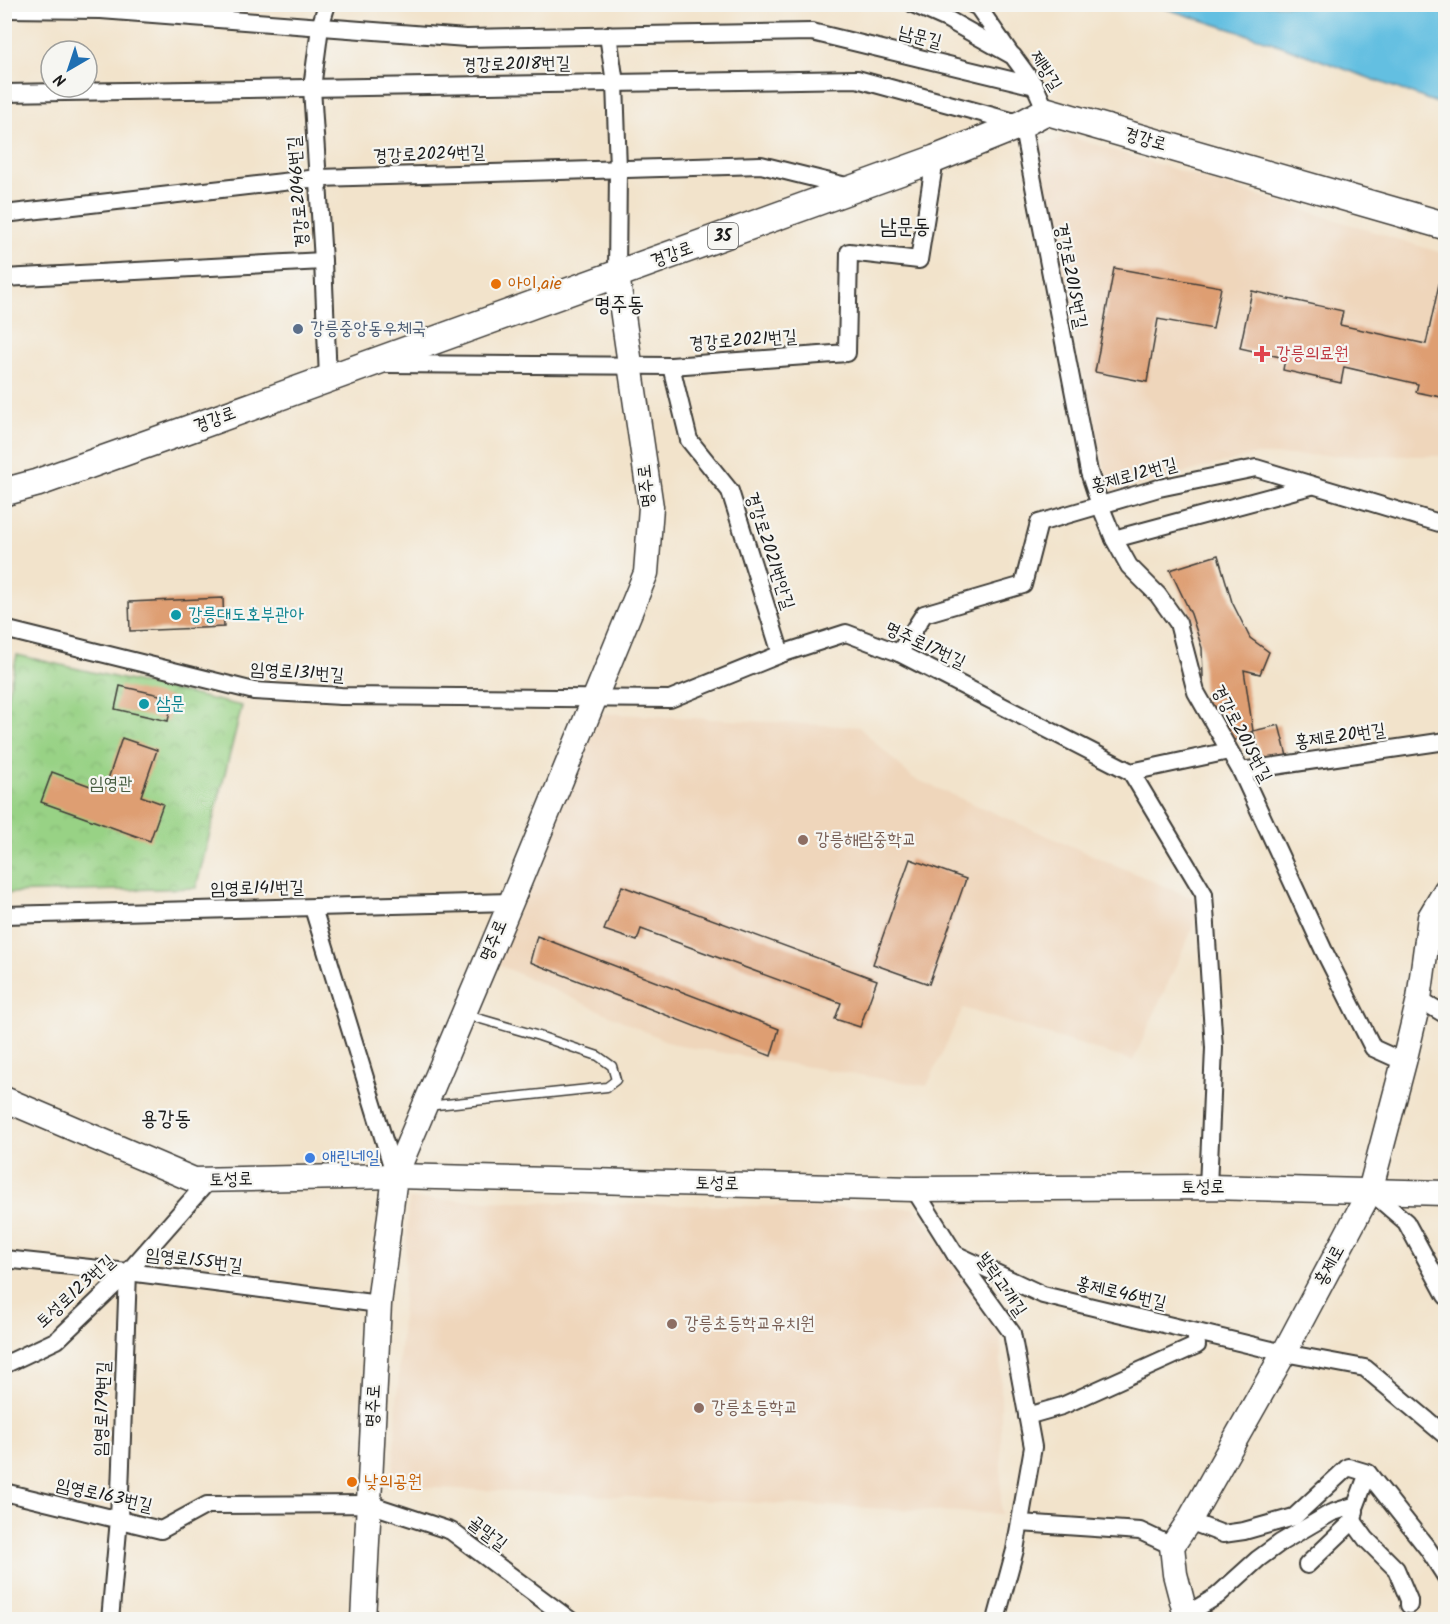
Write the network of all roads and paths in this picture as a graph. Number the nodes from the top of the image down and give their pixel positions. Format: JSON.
{"nodes":[{"id":1,"x":327,"y":4,"type":"edge"},
{"id":2,"x":913,"y":4,"type":"edge"},
{"id":3,"x":972,"y":4,"type":"edge"},
{"id":4,"x":4,"y":9,"type":"edge"},
{"id":5,"x":320,"y":27,"type":"junction"},
{"id":6,"x":608,"y":35,"type":"junction"},
{"id":7,"x":1013,"y":56,"type":"junction"},
{"id":8,"x":615,"y":83,"type":"junction"},
{"id":9,"x":1035,"y":86,"type":"junction"},
{"id":10,"x":312,"y":88,"type":"junction"},
{"id":11,"x":4,"y":93,"type":"edge"},
{"id":12,"x":1046,"y":111,"type":"junction"},
{"id":13,"x":1022,"y":124,"type":"junction"},
{"id":14,"x":935,"y":159,"type":"junction"},
{"id":15,"x":618,"y":169,"type":"junction"},
{"id":16,"x":318,"y":178,"type":"junction"},
{"id":17,"x":854,"y":188,"type":"junction"},
{"id":18,"x":4,"y":214,"type":"edge"},
{"id":19,"x":1446,"y":226,"type":"edge"},
{"id":20,"x":323,"y":261,"type":"junction"},
{"id":21,"x":617,"y":274,"type":"junction"},
{"id":22,"x":4,"y":278,"type":"edge"},
{"id":23,"x":370,"y":364,"type":"junction"},
{"id":24,"x":630,"y":366,"type":"junction"},
{"id":25,"x":671,"y":366,"type":"junction"},
{"id":26,"x":328,"y":378,"type":"junction"},
{"id":27,"x":1312,"y":485,"type":"junction"},
{"id":28,"x":4,"y":492,"type":"edge"},
{"id":29,"x":1100,"y":505,"type":"junction"},
{"id":30,"x":1446,"y":525,"type":"edge"},
{"id":31,"x":1114,"y":538,"type":"junction"},
{"id":32,"x":4,"y":629,"type":"edge"},
{"id":33,"x":899,"y":653,"type":"junction"},
{"id":34,"x":781,"y":654,"type":"junction"},
{"id":35,"x":595,"y":698,"type":"junction"},
{"id":36,"x":1446,"y":741,"type":"edge"},
{"id":37,"x":1229,"y":751,"type":"junction"},
{"id":38,"x":1241,"y":771,"type":"junction"},
{"id":39,"x":1131,"y":772,"type":"junction"},
{"id":40,"x":1446,"y":890,"type":"edge"},
{"id":41,"x":511,"y":903,"type":"junction"},
{"id":42,"x":313,"y":908,"type":"junction"},
{"id":43,"x":4,"y":915,"type":"edge"},
{"id":44,"x":1419,"y":999,"type":"junction"},
{"id":45,"x":464,"y":1014,"type":"junction"},
{"id":46,"x":1446,"y":1016,"type":"edge"},
{"id":47,"x":1404,"y":1062,"type":"junction"},
{"id":48,"x":4,"y":1099,"type":"edge"},
{"id":49,"x":424,"y":1106,"type":"junction"},
{"id":50,"x":395,"y":1176,"type":"junction"},
{"id":51,"x":209,"y":1180,"type":"junction"},
{"id":52,"x":1208,"y":1187,"type":"junction"},
{"id":53,"x":914,"y":1189,"type":"junction"},
{"id":54,"x":1370,"y":1191,"type":"junction"},
{"id":55,"x":1446,"y":1192,"type":"edge"},
{"id":56,"x":955,"y":1254,"type":"junction"},
{"id":57,"x":4,"y":1259,"type":"edge"},
{"id":58,"x":128,"y":1272,"type":"junction"},
{"id":59,"x":1446,"y":1296,"type":"edge"},
{"id":60,"x":379,"y":1304,"type":"junction"},
{"id":61,"x":1195,"y":1332,"type":"junction"},
{"id":62,"x":1284,"y":1353,"type":"junction"},
{"id":63,"x":4,"y":1365,"type":"edge"},
{"id":64,"x":1027,"y":1416,"type":"junction"},
{"id":65,"x":1446,"y":1436,"type":"edge"},
{"id":66,"x":1368,"y":1473,"type":"junction"},
{"id":67,"x":4,"y":1492,"type":"edge"},
{"id":68,"x":369,"y":1504,"type":"junction"},
{"id":69,"x":1355,"y":1513,"type":"junction"},
{"id":70,"x":119,"y":1519,"type":"junction"},
{"id":71,"x":1189,"y":1521,"type":"junction"},
{"id":72,"x":1020,"y":1523,"type":"junction"},
{"id":73,"x":1172,"y":1546,"type":"junction"},
{"id":74,"x":1307,"y":1565,"type":"dead end"},
{"id":75,"x":1446,"y":1577,"type":"edge"},
{"id":76,"x":1409,"y":1605,"type":"dead end"},
{"id":77,"x":1186,"y":1617,"type":"edge"},
{"id":78,"x":110,"y":1620,"type":"edge"},
{"id":79,"x":363,"y":1620,"type":"edge"},
{"id":80,"x":570,"y":1620,"type":"edge"},
{"id":81,"x":996,"y":1620,"type":"edge"}],
"edges":[{"from":1,"to":5,"type":"street","name":"경강로2046번길"},
{"from":2,"to":7,"type":"street","name":"제방길"},
{"from":3,"to":7,"type":"street"},
{"from":4,"to":5,"type":"street","name":"남문길"},
{"from":5,"to":6,"type":"street","name":"남문길"},
{"from":5,"to":10,"type":"street","name":"경강로2046번길"},
{"from":6,"to":8,"type":"street"},
{"from":6,"to":9,"type":"street","name":"남문길"},
{"from":7,"to":9,"type":"street","name":"제방길"},
{"from":8,"to":10,"type":"street","name":"경강로2018번길"},
{"from":8,"to":13,"type":"street","name":"경강로2018번길"},
{"from":8,"to":15,"type":"street"},
{"from":9,"to":12,"type":"street","name":"제방길"},
{"from":10,"to":11,"type":"street","name":"경강로2018번길"},
{"from":10,"to":16,"type":"street","name":"경강로2046번길"},
{"from":12,"to":13,"type":"main road","name":"경강로","number":"35"},
{"from":12,"to":19,"type":"main road","name":"경강로"},
{"from":13,"to":14,"type":"main road","name":"경강로","number":"35"},
{"from":13,"to":29,"type":"street","name":"경강로2015번길"},
{"from":14,"to":17,"type":"main road","name":"경강로","number":"35"},
{"from":14,"to":25,"type":"street","name":"경강로2021번길"},
{"from":15,"to":16,"type":"street","name":"경강로2024번길"},
{"from":15,"to":17,"type":"street","name":"경강로2024번길"},
{"from":15,"to":21,"type":"street"},
{"from":16,"to":18,"type":"street","name":"경강로2024번길"},
{"from":16,"to":20,"type":"street","name":"경강로2046번길"},
{"from":17,"to":21,"type":"main road","name":"경강로","number":"35"},
{"from":20,"to":22,"type":"street"},
{"from":20,"to":26,"type":"street","name":"경강로2046번길"},
{"from":21,"to":23,"type":"main road","name":"경강로","number":"35"},
{"from":21,"to":24,"type":"street","name":"명주로"},
{"from":23,"to":24,"type":"street","name":"경강로2021번길"},
{"from":23,"to":26,"type":"main road","name":"경강로","number":"35"},
{"from":24,"to":25,"type":"street","name":"경강로2021번길"},
{"from":24,"to":35,"type":"street","name":"명주로"},
{"from":25,"to":34,"type":"street","name":"경강로2021번안길"},
{"from":26,"to":28,"type":"main road","name":"경강로","number":"35"},
{"from":27,"to":29,"type":"street","name":"홍제로12번길"},
{"from":27,"to":30,"type":"street","name":"홍제로12번길"},
{"from":27,"to":31,"type":"street"},
{"from":29,"to":31,"type":"street","name":"경강로2015번길"},
{"from":29,"to":33,"type":"street","name":"홍제로12번길"},
{"from":31,"to":37,"type":"street","name":"경강로2015번길"},
{"from":32,"to":35,"type":"street","name":"임영로131번길"},
{"from":33,"to":34,"type":"street","name":"명주로17번길"},
{"from":33,"to":39,"type":"street","name":"명주로17번길"},
{"from":34,"to":35,"type":"street","name":"명주로17번길"},
{"from":35,"to":41,"type":"street","name":"명주로"},
{"from":36,"to":38,"type":"street","name":"홍제로20번길"},
{"from":37,"to":38,"type":"street","name":"경강로2015번길"},
{"from":37,"to":39,"type":"street"},
{"from":38,"to":47,"type":"street","name":"경강로2015번길"},
{"from":39,"to":52,"type":"street"},
{"from":40,"to":44,"type":"street","name":"홍제로"},
{"from":41,"to":42,"type":"street","name":"임영로141번길"},
{"from":41,"to":45,"type":"street","name":"명주로"},
{"from":42,"to":43,"type":"street","name":"임영로141번길"},
{"from":42,"to":50,"type":"street"},
{"from":44,"to":46,"type":"street"},
{"from":44,"to":47,"type":"street","name":"홍제로"},
{"from":45,"to":49,"type":"street","name":"명주로"},
{"from":45,"to":49,"type":"lane"},
{"from":47,"to":54,"type":"street","name":"홍제로"},
{"from":48,"to":51,"type":"street","name":"토성로"},
{"from":49,"to":50,"type":"street","name":"명주로"},
{"from":50,"to":51,"type":"street","name":"토성로"},
{"from":50,"to":53,"type":"street","name":"토성로"},
{"from":50,"to":60,"type":"street","name":"명주로"},
{"from":51,"to":58,"type":"street","name":"토성로123번길"},
{"from":52,"to":53,"type":"street","name":"토성로"},
{"from":52,"to":54,"type":"street","name":"토성로"},
{"from":53,"to":56,"type":"street","name":"발락고개길"},
{"from":54,"to":55,"type":"street","name":"토성로"},
{"from":54,"to":59,"type":"street"},
{"from":54,"to":62,"type":"street","name":"홍제로"},
{"from":56,"to":61,"type":"street","name":"홍제로46번길"},
{"from":56,"to":64,"type":"street","name":"발락고개길"},
{"from":57,"to":58,"type":"street","name":"임영로155번길"},
{"from":58,"to":60,"type":"street","name":"임영로155번길"},
{"from":58,"to":63,"type":"street","name":"토성로123번길"},
{"from":58,"to":70,"type":"street","name":"임영로179번길"},
{"from":60,"to":68,"type":"street","name":"명주로"},
{"from":61,"to":62,"type":"street","name":"홍제로46번길"},
{"from":61,"to":64,"type":"street"},
{"from":62,"to":65,"type":"street","name":"홍제로46번길"},
{"from":62,"to":71,"type":"street","name":"홍제로"},
{"from":64,"to":72,"type":"street","name":"발락고개길"},
{"from":66,"to":69,"type":"street"},
{"from":66,"to":71,"type":"street"},
{"from":66,"to":75,"type":"street"},
{"from":67,"to":70,"type":"street","name":"임영로163번길"},
{"from":68,"to":70,"type":"street","name":"임영로163번길"},
{"from":68,"to":79,"type":"street","name":"명주로"},
{"from":68,"to":80,"type":"street","name":"골말길"},
{"from":69,"to":74,"type":"street"},
{"from":69,"to":76,"type":"street"},
{"from":69,"to":77,"type":"street"},
{"from":70,"to":78,"type":"street","name":"임영로179번길"},
{"from":71,"to":73,"type":"street","name":"홍제로"},
{"from":72,"to":73,"type":"street"},
{"from":72,"to":81,"type":"street","name":"발락고개길"},
{"from":73,"to":77,"type":"street"}]}
